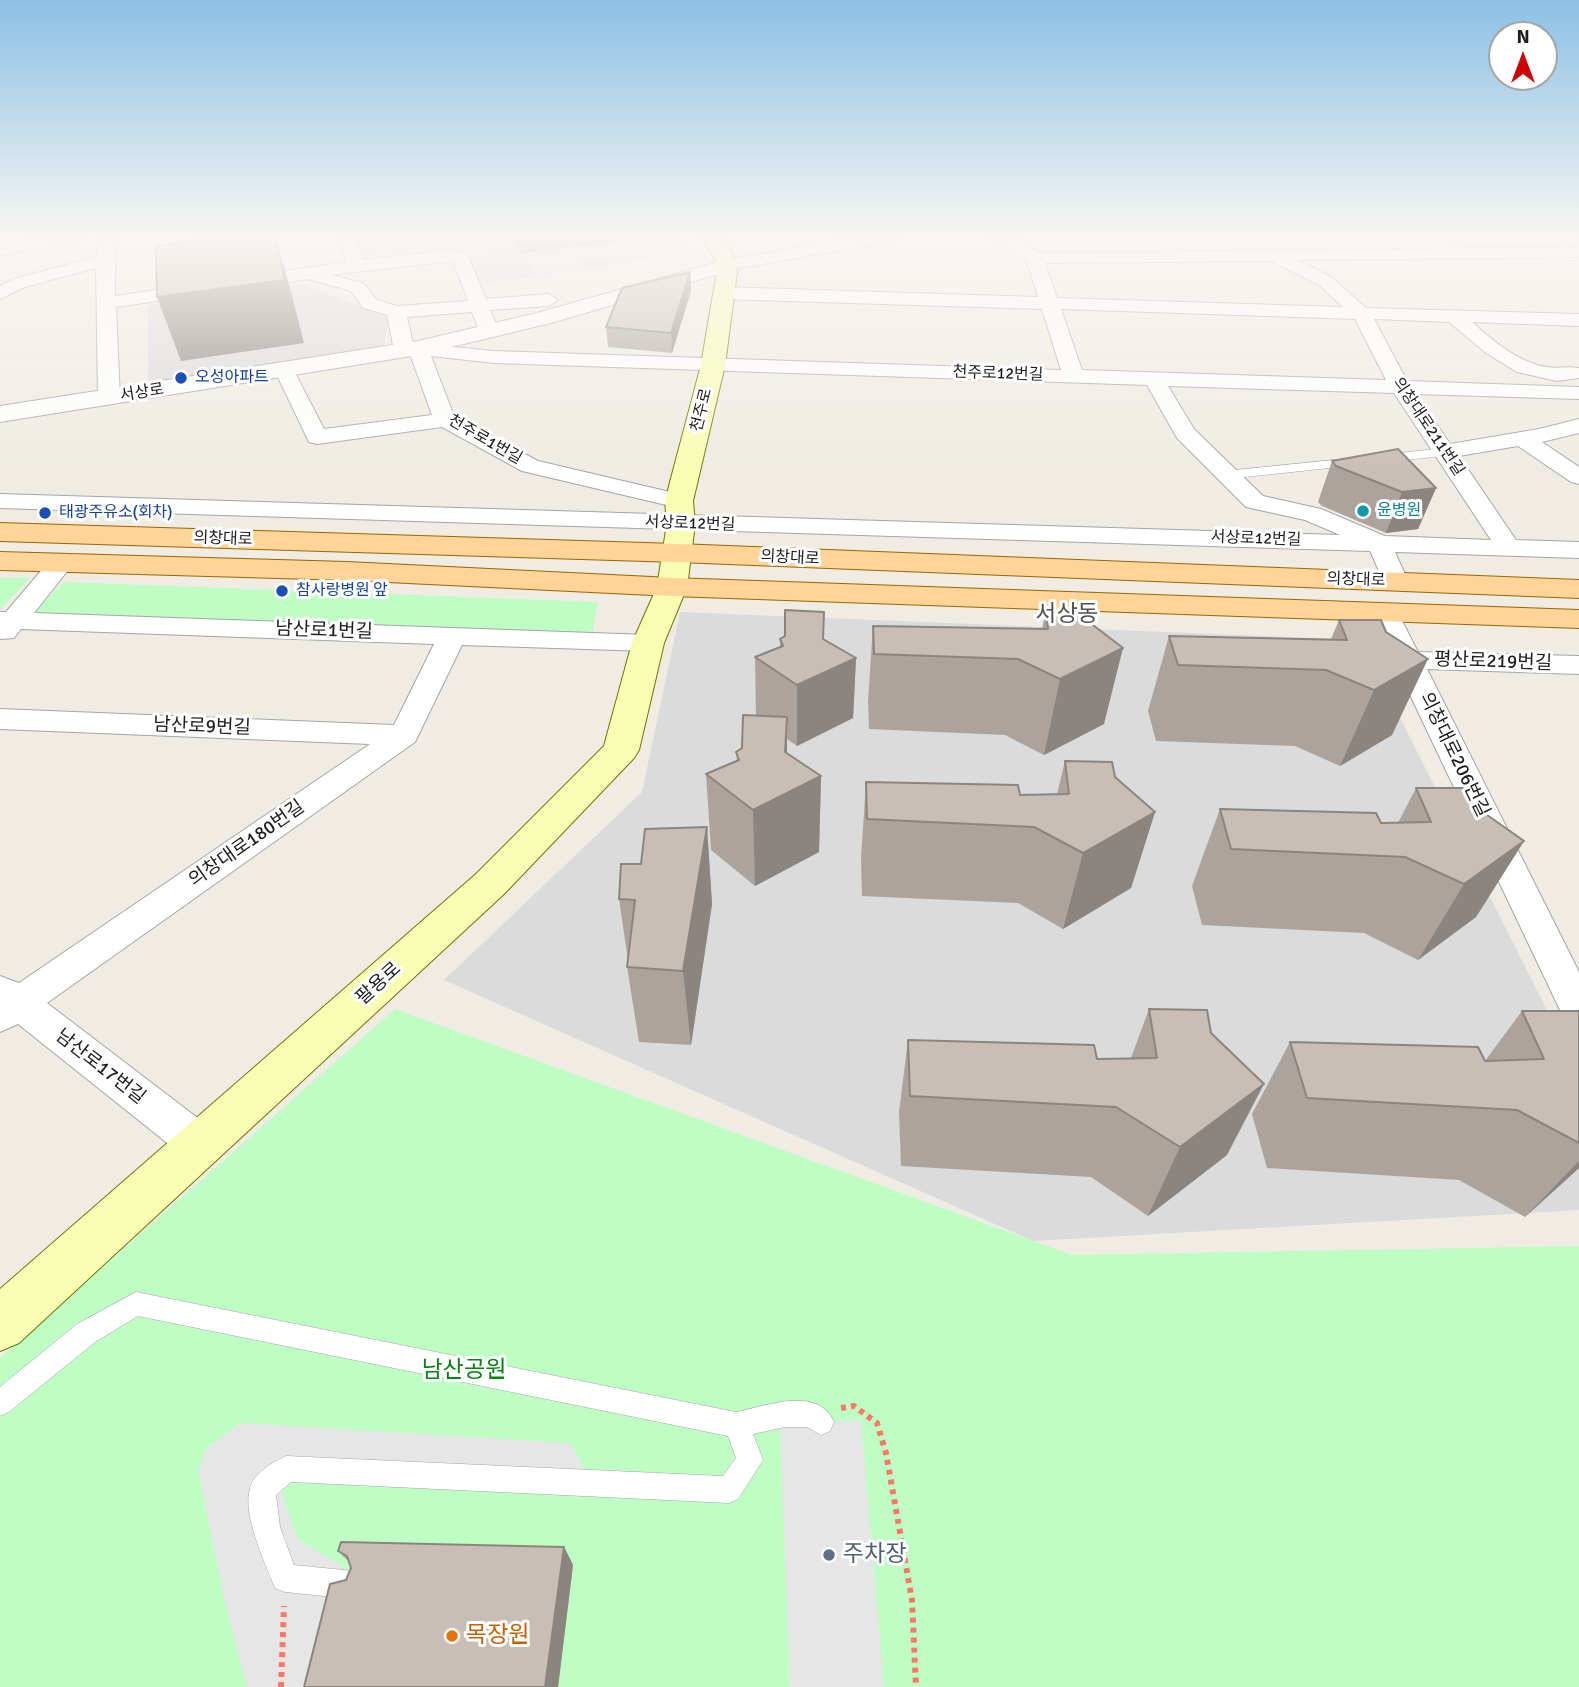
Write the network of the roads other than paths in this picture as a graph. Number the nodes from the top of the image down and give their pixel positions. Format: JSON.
{"nodes":[{"id":1,"x":1362,"y":314,"type":"edge"},
{"id":2,"x":105,"y":315,"type":"edge"},
{"id":3,"x":397,"y":315,"type":"edge"},
{"id":4,"x":482,"y":315,"type":"edge"},
{"id":5,"x":534,"y":315,"type":"edge"},
{"id":6,"x":719,"y":315,"type":"edge"},
{"id":7,"x":1053,"y":315,"type":"edge"},
{"id":8,"x":1395,"y":315,"type":"edge"},
{"id":9,"x":1454,"y":316,"type":"junction"},
{"id":10,"x":1579,"y":320,"type":"edge"},
{"id":11,"x":489,"y":331,"type":"junction"},
{"id":12,"x":411,"y":349,"type":"junction"},
{"id":13,"x":713,"y":365,"type":"junction"},
{"id":14,"x":284,"y":369,"type":"junction"},
{"id":15,"x":1579,"y":371,"type":"edge"},
{"id":16,"x":1076,"y":377,"type":"junction"},
{"id":17,"x":1154,"y":379,"type":"junction"},
{"id":18,"x":1400,"y":386,"type":"junction"},
{"id":19,"x":1579,"y":393,"type":"edge"},
{"id":20,"x":109,"y":398,"type":"junction"},
{"id":21,"x":0,"y":414,"type":"edge"},
{"id":22,"x":445,"y":420,"type":"junction"},
{"id":23,"x":1579,"y":426,"type":"edge"},
{"id":24,"x":1522,"y":439,"type":"junction"},
{"id":25,"x":1444,"y":452,"type":"junction"},
{"id":26,"x":1226,"y":475,"type":"junction"},
{"id":27,"x":1579,"y":477,"type":"edge"},
{"id":28,"x":0,"y":501,"type":"edge"},
{"id":29,"x":0,"y":532,"type":"edge"},
{"id":30,"x":678,"y":541,"type":"junction"},
{"id":31,"x":1379,"y":543,"type":"junction"},
{"id":32,"x":1509,"y":548,"type":"junction"},
{"id":33,"x":1579,"y":550,"type":"edge"},
{"id":34,"x":0,"y":561,"type":"edge"},
{"id":35,"x":60,"y":564,"type":"junction"},
{"id":36,"x":1395,"y":581,"type":"junction"},
{"id":37,"x":1579,"y":589,"type":"edge"},
{"id":38,"x":1385,"y":612,"type":"junction"},
{"id":39,"x":1579,"y":619,"type":"edge"},
{"id":40,"x":5,"y":625,"type":"edge"},
{"id":41,"x":452,"y":636,"type":"junction"},
{"id":42,"x":648,"y":643,"type":"junction"},
{"id":43,"x":1408,"y":660,"type":"junction"},
{"id":44,"x":1577,"y":668,"type":"edge"},
{"id":45,"x":0,"y":719,"type":"edge"},
{"id":46,"x":404,"y":735,"type":"junction"},
{"id":47,"x":6,"y":1003,"type":"edge"},
{"id":48,"x":1579,"y":1010,"type":"edge"},
{"id":49,"x":201,"y":1145,"type":"junction"},
{"id":50,"x":0,"y":1324,"type":"edge"},
{"id":51,"x":0,"y":1403,"type":"edge"},
{"id":52,"x":817,"y":1418,"type":"road end"},
{"id":53,"x":736,"y":1425,"type":"junction"},
{"id":54,"x":353,"y":1585,"type":"edge"}],
"edges":[{"from":1,"to":18,"type":"street","name":"의창대로211번길"},
{"from":2,"to":20,"type":"street"},
{"from":3,"to":12,"type":"street","name":"천주로1번길"},
{"from":4,"to":11,"type":"street"},
{"from":5,"to":11,"type":"street","name":"서상로"},
{"from":6,"to":13,"type":"main road","name":"천주로"},
{"from":7,"to":16,"type":"street"},
{"from":8,"to":9,"type":"street"},
{"from":9,"to":10,"type":"street"},
{"from":9,"to":15,"type":"street"},
{"from":11,"to":12,"type":"street","name":"서상로"},
{"from":12,"to":13,"type":"street","name":"천주로12번길"},
{"from":12,"to":14,"type":"street","name":"서상로"},
{"from":12,"to":22,"type":"street","name":"천주로1번길"},
{"from":13,"to":16,"type":"street","name":"천주로12번길"},
{"from":13,"to":30,"type":"main road","name":"천주로"},
{"from":14,"to":20,"type":"street","name":"서상로"},
{"from":14,"to":22,"type":"street"},
{"from":16,"to":17,"type":"street","name":"천주로12번길"},
{"from":17,"to":18,"type":"street","name":"천주로12번길"},
{"from":17,"to":26,"type":"street","name":"서상로12번길"},
{"from":18,"to":19,"type":"street","name":"천주로12번길"},
{"from":18,"to":25,"type":"street","name":"의창대로211번길"},
{"from":20,"to":21,"type":"street","name":"서상로"},
{"from":22,"to":30,"type":"street","name":"천주로1번길"},
{"from":23,"to":24,"type":"street"},
{"from":24,"to":25,"type":"street"},
{"from":24,"to":27,"type":"street"},
{"from":25,"to":26,"type":"lane"},
{"from":25,"to":32,"type":"street","name":"의창대로211번길"},
{"from":26,"to":31,"type":"street","name":"서상로12번길"},
{"from":28,"to":30,"type":"street","name":"서상로12번길"},
{"from":29,"to":30,"type":"main road","name":"의창대로"},
{"from":30,"to":31,"type":"street","name":"서상로12번길"},
{"from":30,"to":35,"type":"main road","name":"의창대로"},
{"from":30,"to":36,"type":"main road","name":"의창대로"},
{"from":30,"to":38,"type":"main road","name":"의창대로"},
{"from":30,"to":42,"type":"main road","name":"팔용로"},
{"from":31,"to":32,"type":"street","name":"서상로12번길"},
{"from":31,"to":36,"type":"street"},
{"from":32,"to":33,"type":"street","name":"서상로12번길"},
{"from":34,"to":35,"type":"main road","name":"의창대로"},
{"from":35,"to":40,"type":"street"},
{"from":36,"to":37,"type":"main road","name":"의창대로"},
{"from":38,"to":39,"type":"main road","name":"의창대로"},
{"from":38,"to":43,"type":"street","name":"의창대로206번길"},
{"from":40,"to":41,"type":"street","name":"남산로1번길"},
{"from":41,"to":42,"type":"street","name":"남산로1번길"},
{"from":41,"to":46,"type":"street","name":"의창대로180번길"},
{"from":42,"to":49,"type":"main road","name":"팔용로"},
{"from":43,"to":44,"type":"street","name":"평산로219번길"},
{"from":43,"to":48,"type":"street","name":"의창대로206번길"},
{"from":45,"to":46,"type":"street","name":"남산로9번길"},
{"from":46,"to":47,"type":"street","name":"의창대로180번길"},
{"from":47,"to":49,"type":"street","name":"남산로17번길"},
{"from":49,"to":50,"type":"main road","name":"팔용로"},
{"from":51,"to":53,"type":"lane"},
{"from":52,"to":53,"type":"lane"},
{"from":53,"to":54,"type":"lane"}]}
